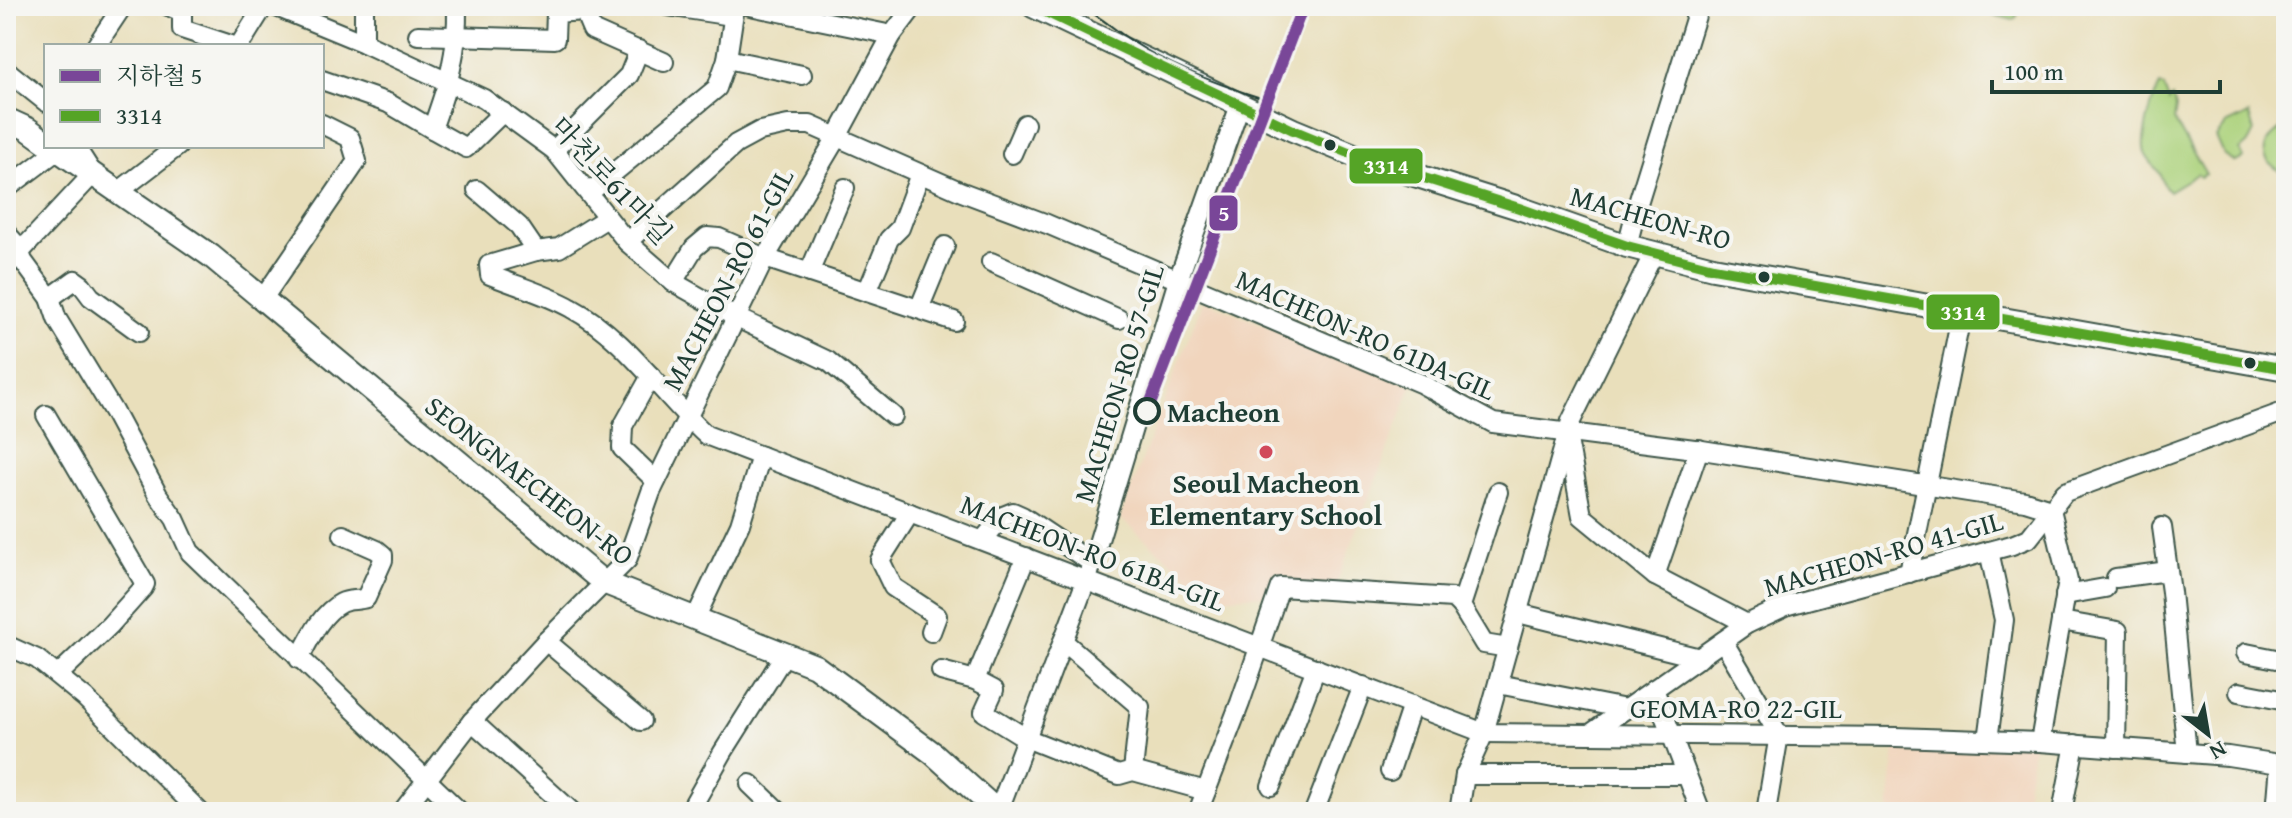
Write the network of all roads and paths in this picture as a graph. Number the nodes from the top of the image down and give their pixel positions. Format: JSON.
{"nodes":[{"id":1,"x":168,"y":6,"type":"edge"},
{"id":2,"x":264,"y":6,"type":"edge"},
{"id":3,"x":274,"y":6,"type":"edge"},
{"id":4,"x":364,"y":6,"type":"edge"},
{"id":5,"x":457,"y":6,"type":"edge"},
{"id":6,"x":667,"y":6,"type":"edge"},
{"id":7,"x":750,"y":6,"type":"edge"},
{"id":8,"x":914,"y":6,"type":"edge"},
{"id":9,"x":1033,"y":6,"type":"edge"},
{"id":10,"x":1699,"y":6,"type":"edge"},
{"id":11,"x":122,"y":7,"type":"edge"},
{"id":12,"x":570,"y":8,"type":"edge"},
{"id":13,"x":771,"y":8,"type":"edge"},
{"id":14,"x":734,"y":11,"type":"edge"},
{"id":15,"x":418,"y":35,"type":"dead end"},
{"id":16,"x":892,"y":35,"type":"junction"},
{"id":17,"x":458,"y":37,"type":"junction"},
{"id":18,"x":364,"y":43,"type":"junction"},
{"id":19,"x":97,"y":44,"type":"edge"},
{"id":20,"x":231,"y":44,"type":"edge"},
{"id":21,"x":238,"y":44,"type":"edge"},
{"id":22,"x":639,"y":50,"type":"junction"},
{"id":23,"x":727,"y":59,"type":"junction"},
{"id":24,"x":664,"y":62,"type":"dead end"},
{"id":25,"x":6,"y":70,"type":"edge"},
{"id":26,"x":802,"y":75,"type":"dead end"},
{"id":27,"x":324,"y":81,"type":"edge"},
{"id":28,"x":448,"y":83,"type":"junction"},
{"id":29,"x":44,"y":100,"type":"edge"},
{"id":30,"x":1240,"y":105,"type":"junction"},
{"id":31,"x":503,"y":112,"type":"junction"},
{"id":32,"x":7,"y":121,"type":"edge"},
{"id":33,"x":1025,"y":124,"type":"dead end"},
{"id":34,"x":324,"y":125,"type":"edge"},
{"id":35,"x":432,"y":129,"type":"junction"},
{"id":36,"x":837,"y":137,"type":"junction"},
{"id":37,"x":44,"y":138,"type":"edge"},
{"id":38,"x":56,"y":148,"type":"edge"},
{"id":39,"x":60,"y":148,"type":"edge"},
{"id":40,"x":175,"y":148,"type":"edge"},
{"id":41,"x":554,"y":150,"type":"junction"},
{"id":42,"x":1012,"y":154,"type":"dead end"},
{"id":43,"x":93,"y":174,"type":"junction"},
{"id":44,"x":920,"y":174,"type":"junction"},
{"id":45,"x":845,"y":188,"type":"dead end"},
{"id":46,"x":6,"y":189,"type":"edge"},
{"id":47,"x":477,"y":190,"type":"dead end"},
{"id":48,"x":118,"y":192,"type":"junction"},
{"id":49,"x":589,"y":193,"type":"junction"},
{"id":50,"x":607,"y":218,"type":"junction"},
{"id":51,"x":6,"y":233,"type":"edge"},
{"id":52,"x":627,"y":242,"type":"junction"},
{"id":53,"x":945,"y":246,"type":"dead end"},
{"id":54,"x":1627,"y":246,"type":"junction"},
{"id":55,"x":536,"y":251,"type":"junction"},
{"id":56,"x":19,"y":252,"type":"junction"},
{"id":57,"x":1654,"y":253,"type":"junction"},
{"id":58,"x":765,"y":258,"type":"junction"},
{"id":59,"x":991,"y":262,"type":"dead end"},
{"id":60,"x":6,"y":267,"type":"edge"},
{"id":61,"x":809,"y":273,"type":"junction"},
{"id":62,"x":1178,"y":280,"type":"junction"},
{"id":63,"x":673,"y":282,"type":"junction"},
{"id":64,"x":867,"y":292,"type":"junction"},
{"id":65,"x":50,"y":298,"type":"junction"},
{"id":66,"x":262,"y":300,"type":"junction"},
{"id":67,"x":919,"y":309,"type":"junction"},
{"id":68,"x":1962,"y":312,"type":"junction"},
{"id":69,"x":735,"y":317,"type":"junction"},
{"id":70,"x":1119,"y":319,"type":"dead end"},
{"id":71,"x":954,"y":321,"type":"dead end"},
{"id":72,"x":139,"y":332,"type":"dead end"},
{"id":73,"x":2286,"y":369,"type":"edge"},
{"id":74,"x":651,"y":376,"type":"junction"},
{"id":75,"x":2286,"y":411,"type":"edge"},
{"id":76,"x":46,"y":415,"type":"dead end"},
{"id":77,"x":686,"y":416,"type":"junction"},
{"id":78,"x":893,"y":416,"type":"dead end"},
{"id":79,"x":1567,"y":433,"type":"junction"},
{"id":80,"x":1699,"y":449,"type":"junction"},
{"id":81,"x":761,"y":456,"type":"junction"},
{"id":82,"x":656,"y":481,"type":"junction"},
{"id":83,"x":1926,"y":487,"type":"junction"},
{"id":84,"x":1498,"y":492,"type":"dead end"},
{"id":85,"x":2051,"y":509,"type":"junction"},
{"id":86,"x":910,"y":513,"type":"junction"},
{"id":87,"x":2162,"y":527,"type":"dead end"},
{"id":88,"x":343,"y":535,"type":"dead end"},
{"id":89,"x":983,"y":540,"type":"junction"},
{"id":90,"x":1989,"y":551,"type":"junction"},
{"id":91,"x":1026,"y":557,"type":"junction"},
{"id":92,"x":1089,"y":571,"type":"junction"},
{"id":93,"x":2168,"y":571,"type":"junction"},
{"id":94,"x":1909,"y":573,"type":"junction"},
{"id":95,"x":1655,"y":576,"type":"junction"},
{"id":96,"x":603,"y":582,"type":"junction"},
{"id":97,"x":2065,"y":595,"type":"junction"},
{"id":98,"x":1461,"y":606,"type":"junction"},
{"id":99,"x":1518,"y":613,"type":"junction"},
{"id":100,"x":695,"y":619,"type":"junction"},
{"id":101,"x":2061,"y":621,"type":"junction"},
{"id":102,"x":1747,"y":624,"type":"junction"},
{"id":103,"x":931,"y":632,"type":"dead end"},
{"id":104,"x":546,"y":641,"type":"junction"},
{"id":105,"x":1063,"y":641,"type":"junction"},
{"id":106,"x":1723,"y":641,"type":"junction"},
{"id":107,"x":6,"y":645,"type":"edge"},
{"id":108,"x":1259,"y":646,"type":"junction"},
{"id":109,"x":1508,"y":648,"type":"junction"},
{"id":110,"x":2246,"y":653,"type":"dead end"},
{"id":111,"x":785,"y":654,"type":"junction"},
{"id":112,"x":1700,"y":658,"type":"junction"},
{"id":113,"x":299,"y":659,"type":"junction"},
{"id":114,"x":2286,"y":661,"type":"edge"},
{"id":115,"x":1316,"y":668,"type":"junction"},
{"id":116,"x":941,"y":671,"type":"dead end"},
{"id":117,"x":58,"y":675,"type":"junction"},
{"id":118,"x":975,"y":680,"type":"junction"},
{"id":119,"x":1498,"y":684,"type":"junction"},
{"id":120,"x":1363,"y":686,"type":"junction"},
{"id":121,"x":1654,"y":689,"type":"junction"},
{"id":122,"x":2239,"y":692,"type":"dead end"},
{"id":123,"x":2286,"y":701,"type":"edge"},
{"id":124,"x":1412,"y":705,"type":"junction"},
{"id":125,"x":1626,"y":709,"type":"junction"},
{"id":126,"x":472,"y":721,"type":"junction"},
{"id":127,"x":641,"y":721,"type":"dead end"},
{"id":128,"x":1484,"y":733,"type":"junction"},
{"id":129,"x":1590,"y":734,"type":"junction"},
{"id":130,"x":1671,"y":734,"type":"junction"},
{"id":131,"x":1779,"y":735,"type":"junction"},
{"id":132,"x":1026,"y":738,"type":"junction"},
{"id":133,"x":1988,"y":740,"type":"junction"},
{"id":134,"x":2040,"y":742,"type":"junction"},
{"id":135,"x":2075,"y":744,"type":"junction"},
{"id":136,"x":2116,"y":748,"type":"junction"},
{"id":137,"x":2187,"y":753,"type":"junction"},
{"id":138,"x":2283,"y":764,"type":"edge"},
{"id":139,"x":1133,"y":771,"type":"junction"},
{"id":140,"x":1390,"y":771,"type":"dead end"},
{"id":141,"x":1465,"y":775,"type":"junction"},
{"id":142,"x":1686,"y":775,"type":"junction"},
{"id":143,"x":426,"y":780,"type":"junction"},
{"id":144,"x":750,"y":784,"type":"dead end"},
{"id":145,"x":1271,"y":786,"type":"dead end"},
{"id":146,"x":1206,"y":791,"type":"junction"},
{"id":147,"x":200,"y":812,"type":"edge"},
{"id":148,"x":402,"y":812,"type":"edge"},
{"id":149,"x":460,"y":812,"type":"edge"},
{"id":150,"x":572,"y":812,"type":"edge"},
{"id":151,"x":689,"y":812,"type":"edge"},
{"id":152,"x":779,"y":812,"type":"edge"},
{"id":153,"x":998,"y":812,"type":"edge"},
{"id":154,"x":1198,"y":812,"type":"edge"},
{"id":155,"x":1314,"y":812,"type":"edge"},
{"id":156,"x":1459,"y":812,"type":"edge"},
{"id":157,"x":1701,"y":812,"type":"edge"},
{"id":158,"x":1766,"y":812,"type":"edge"},
{"id":159,"x":2062,"y":812,"type":"edge"},
{"id":160,"x":2276,"y":812,"type":"edge"}],
"edges":[{"from":1,"to":20,"type":"street"},
{"from":2,"to":21,"type":"street"},
{"from":3,"to":18,"type":"street","name":"마천로61마길"},
{"from":4,"to":18,"type":"street"},
{"from":5,"to":17,"type":"street"},
{"from":6,"to":14,"type":"street"},
{"from":7,"to":13,"type":"street"},
{"from":8,"to":16,"type":"street","name":"MACHEON-RO 61-GIL"},
{"from":9,"to":30,"type":"street","name":"MACHEON-RO"},
{"from":10,"to":54,"type":"street"},
{"from":11,"to":19,"type":"street"},
{"from":12,"to":17,"type":"street"},
{"from":12,"to":22,"type":"street"},
{"from":13,"to":16,"type":"street"},
{"from":14,"to":23,"type":"street"},
{"from":15,"to":17,"type":"street"},
{"from":16,"to":36,"type":"street","name":"MACHEON-RO 61-GIL"},
{"from":17,"to":28,"type":"street"},
{"from":18,"to":28,"type":"street","name":"마천로61마길"},
{"from":22,"to":24,"type":"street"},
{"from":22,"to":41,"type":"street"},
{"from":23,"to":26,"type":"street"},
{"from":23,"to":49,"type":"street"},
{"from":25,"to":29,"type":"street"},
{"from":27,"to":35,"type":"street"},
{"from":28,"to":31,"type":"street","name":"마천로61마길"},
{"from":28,"to":35,"type":"street"},
{"from":30,"to":54,"type":"street","name":"MACHEON-RO"},
{"from":30,"to":62,"type":"street","name":"MACHEON-RO 57-GIL"},
{"from":31,"to":35,"type":"street"},
{"from":31,"to":41,"type":"street","name":"마천로61마길"},
{"from":32,"to":37,"type":"street","name":"SEONGNAECHEON-RO"},
{"from":33,"to":42,"type":"street"},
{"from":34,"to":66,"type":"street"},
{"from":36,"to":44,"type":"street","name":"MACHEON-RO 61DA-GIL"},
{"from":36,"to":52,"type":"street","name":"MACHEON-RO 61DA-GIL"},
{"from":36,"to":58,"type":"street","name":"MACHEON-RO 61-GIL"},
{"from":38,"to":46,"type":"street"},
{"from":39,"to":43,"type":"street","name":"SEONGNAECHEON-RO"},
{"from":40,"to":48,"type":"street"},
{"from":41,"to":49,"type":"street","name":"마천로61마길"},
{"from":43,"to":48,"type":"street","name":"SEONGNAECHEON-RO"},
{"from":43,"to":56,"type":"street"},
{"from":44,"to":62,"type":"street","name":"MACHEON-RO 61DA-GIL"},
{"from":44,"to":64,"type":"street"},
{"from":45,"to":61,"type":"street"},
{"from":47,"to":55,"type":"street"},
{"from":48,"to":66,"type":"street","name":"SEONGNAECHEON-RO"},
{"from":49,"to":50,"type":"street","name":"마천로61마길"},
{"from":50,"to":52,"type":"street","name":"마천로61마길"},
{"from":50,"to":55,"type":"street"},
{"from":51,"to":56,"type":"street"},
{"from":52,"to":63,"type":"street","name":"마천로61마길"},
{"from":53,"to":67,"type":"street"},
{"from":54,"to":57,"type":"street","name":"MACHEON-RO"},
{"from":55,"to":74,"type":"street","name":"MACHEON-RO 61BA-GIL"},
{"from":56,"to":60,"type":"street"},
{"from":56,"to":65,"type":"street"},
{"from":57,"to":68,"type":"street","name":"MACHEON-RO"},
{"from":57,"to":79,"type":"street"},
{"from":58,"to":61,"type":"street"},
{"from":58,"to":63,"type":"street"},
{"from":58,"to":69,"type":"street","name":"MACHEON-RO 61-GIL"},
{"from":59,"to":70,"type":"street"},
{"from":61,"to":64,"type":"street"},
{"from":62,"to":79,"type":"street","name":"MACHEON-RO 61DA-GIL"},
{"from":62,"to":92,"type":"street","name":"MACHEON-RO 57-GIL"},
{"from":63,"to":69,"type":"street","name":"마천로61마길"},
{"from":64,"to":67,"type":"street"},
{"from":65,"to":72,"type":"street"},
{"from":65,"to":113,"type":"street"},
{"from":66,"to":96,"type":"street","name":"SEONGNAECHEON-RO"},
{"from":67,"to":71,"type":"street"},
{"from":68,"to":73,"type":"street","name":"MACHEON-RO"},
{"from":68,"to":83,"type":"street"},
{"from":69,"to":77,"type":"street","name":"MACHEON-RO 61-GIL"},
{"from":69,"to":78,"type":"street","name":"마천로61마길"},
{"from":74,"to":77,"type":"street","name":"MACHEON-RO 61BA-GIL"},
{"from":74,"to":82,"type":"street"},
{"from":75,"to":85,"type":"street","name":"MACHEON-RO 41-GIL"},
{"from":76,"to":117,"type":"street"},
{"from":77,"to":81,"type":"street","name":"MACHEON-RO 61BA-GIL"},
{"from":77,"to":82,"type":"street","name":"MACHEON-RO 61-GIL"},
{"from":79,"to":80,"type":"street","name":"MACHEON-RO 61DA-GIL"},
{"from":79,"to":95,"type":"street"},
{"from":79,"to":99,"type":"street"},
{"from":80,"to":83,"type":"street","name":"MACHEON-RO 61DA-GIL"},
{"from":80,"to":95,"type":"street"},
{"from":81,"to":86,"type":"street","name":"MACHEON-RO 61BA-GIL"},
{"from":81,"to":100,"type":"street"},
{"from":82,"to":96,"type":"street","name":"MACHEON-RO 61-GIL"},
{"from":83,"to":85,"type":"street","name":"MACHEON-RO 61DA-GIL"},
{"from":83,"to":94,"type":"street"},
{"from":84,"to":98,"type":"street"},
{"from":85,"to":90,"type":"street","name":"MACHEON-RO 41-GIL"},
{"from":85,"to":97,"type":"street"},
{"from":86,"to":89,"type":"street","name":"MACHEON-RO 61BA-GIL"},
{"from":86,"to":103,"type":"street"},
{"from":87,"to":93,"type":"street"},
{"from":88,"to":113,"type":"street"},
{"from":89,"to":91,"type":"street","name":"MACHEON-RO 61BA-GIL"},
{"from":89,"to":92,"type":"street"},
{"from":90,"to":94,"type":"street","name":"MACHEON-RO 41-GIL"},
{"from":90,"to":133,"type":"street"},
{"from":91,"to":92,"type":"street","name":"MACHEON-RO 61BA-GIL"},
{"from":91,"to":118,"type":"street"},
{"from":92,"to":105,"type":"street","name":"MACHEON-RO 57-GIL"},
{"from":92,"to":108,"type":"street","name":"MACHEON-RO 61BA-GIL"},
{"from":93,"to":97,"type":"street"},
{"from":93,"to":137,"type":"street"},
{"from":94,"to":102,"type":"street","name":"MACHEON-RO 41-GIL"},
{"from":95,"to":102,"type":"street"},
{"from":96,"to":100,"type":"street","name":"SEONGNAECHEON-RO"},
{"from":96,"to":104,"type":"street","name":"MACHEON-RO 61-GIL"},
{"from":97,"to":101,"type":"street"},
{"from":98,"to":108,"type":"street"},
{"from":98,"to":109,"type":"street"},
{"from":99,"to":109,"type":"street"},
{"from":99,"to":112,"type":"street"},
{"from":100,"to":111,"type":"street","name":"SEONGNAECHEON-RO"},
{"from":101,"to":134,"type":"street"},
{"from":101,"to":136,"type":"street"},
{"from":102,"to":106,"type":"street","name":"MACHEON-RO 41-GIL"},
{"from":104,"to":126,"type":"street","name":"MACHEON-RO 61-GIL"},
{"from":104,"to":127,"type":"street"},
{"from":105,"to":132,"type":"street","name":"MACHEON-RO 57-GIL"},
{"from":105,"to":139,"type":"street"},
{"from":106,"to":112,"type":"street","name":"MACHEON-RO 41-GIL"},
{"from":106,"to":131,"type":"street"},
{"from":107,"to":117,"type":"street"},
{"from":108,"to":115,"type":"street","name":"MACHEON-RO 61BA-GIL"},
{"from":108,"to":146,"type":"street"},
{"from":109,"to":119,"type":"street"},
{"from":110,"to":114,"type":"street"},
{"from":111,"to":151,"type":"street"},
{"from":111,"to":153,"type":"street","name":"SEONGNAECHEON-RO"},
{"from":112,"to":121,"type":"street","name":"MACHEON-RO 41-GIL"},
{"from":113,"to":143,"type":"street"},
{"from":115,"to":120,"type":"street","name":"MACHEON-RO 61BA-GIL"},
{"from":115,"to":145,"type":"street"},
{"from":116,"to":118,"type":"street"},
{"from":117,"to":147,"type":"street"},
{"from":118,"to":132,"type":"street"},
{"from":119,"to":125,"type":"street"},
{"from":119,"to":128,"type":"street"},
{"from":120,"to":124,"type":"street","name":"MACHEON-RO 61BA-GIL"},
{"from":120,"to":155,"type":"street"},
{"from":121,"to":125,"type":"street","name":"MACHEON-RO 41-GIL"},
{"from":121,"to":130,"type":"street"},
{"from":122,"to":123,"type":"street"},
{"from":124,"to":128,"type":"street","name":"MACHEON-RO 61BA-GIL"},
{"from":124,"to":140,"type":"street"},
{"from":125,"to":129,"type":"street","name":"MACHEON-RO 41-GIL"},
{"from":126,"to":143,"type":"street","name":"MACHEON-RO 61-GIL"},
{"from":126,"to":150,"type":"street"},
{"from":128,"to":129,"type":"street","name":"GEOMA-RO 22-GIL"},
{"from":128,"to":141,"type":"street"},
{"from":129,"to":130,"type":"street","name":"GEOMA-RO 22-GIL"},
{"from":130,"to":131,"type":"street","name":"GEOMA-RO 22-GIL"},
{"from":130,"to":142,"type":"street"},
{"from":131,"to":133,"type":"street","name":"GEOMA-RO 22-GIL"},
{"from":131,"to":158,"type":"street"},
{"from":132,"to":139,"type":"street"},
{"from":132,"to":153,"type":"street","name":"MACHEON-RO 57-GIL"},
{"from":133,"to":134,"type":"street","name":"GEOMA-RO 22-GIL"},
{"from":134,"to":135,"type":"street","name":"GEOMA-RO 22-GIL"},
{"from":135,"to":136,"type":"street","name":"GEOMA-RO 22-GIL"},
{"from":135,"to":159,"type":"street"},
{"from":136,"to":137,"type":"street","name":"GEOMA-RO 22-GIL"},
{"from":137,"to":138,"type":"street","name":"GEOMA-RO 22-GIL"},
{"from":138,"to":160,"type":"street"},
{"from":139,"to":146,"type":"street"},
{"from":141,"to":142,"type":"street"},
{"from":141,"to":156,"type":"street"},
{"from":142,"to":157,"type":"street"},
{"from":143,"to":148,"type":"street","name":"MACHEON-RO 61-GIL"},
{"from":143,"to":149,"type":"street"},
{"from":144,"to":152,"type":"street"},
{"from":146,"to":154,"type":"street"}]}
